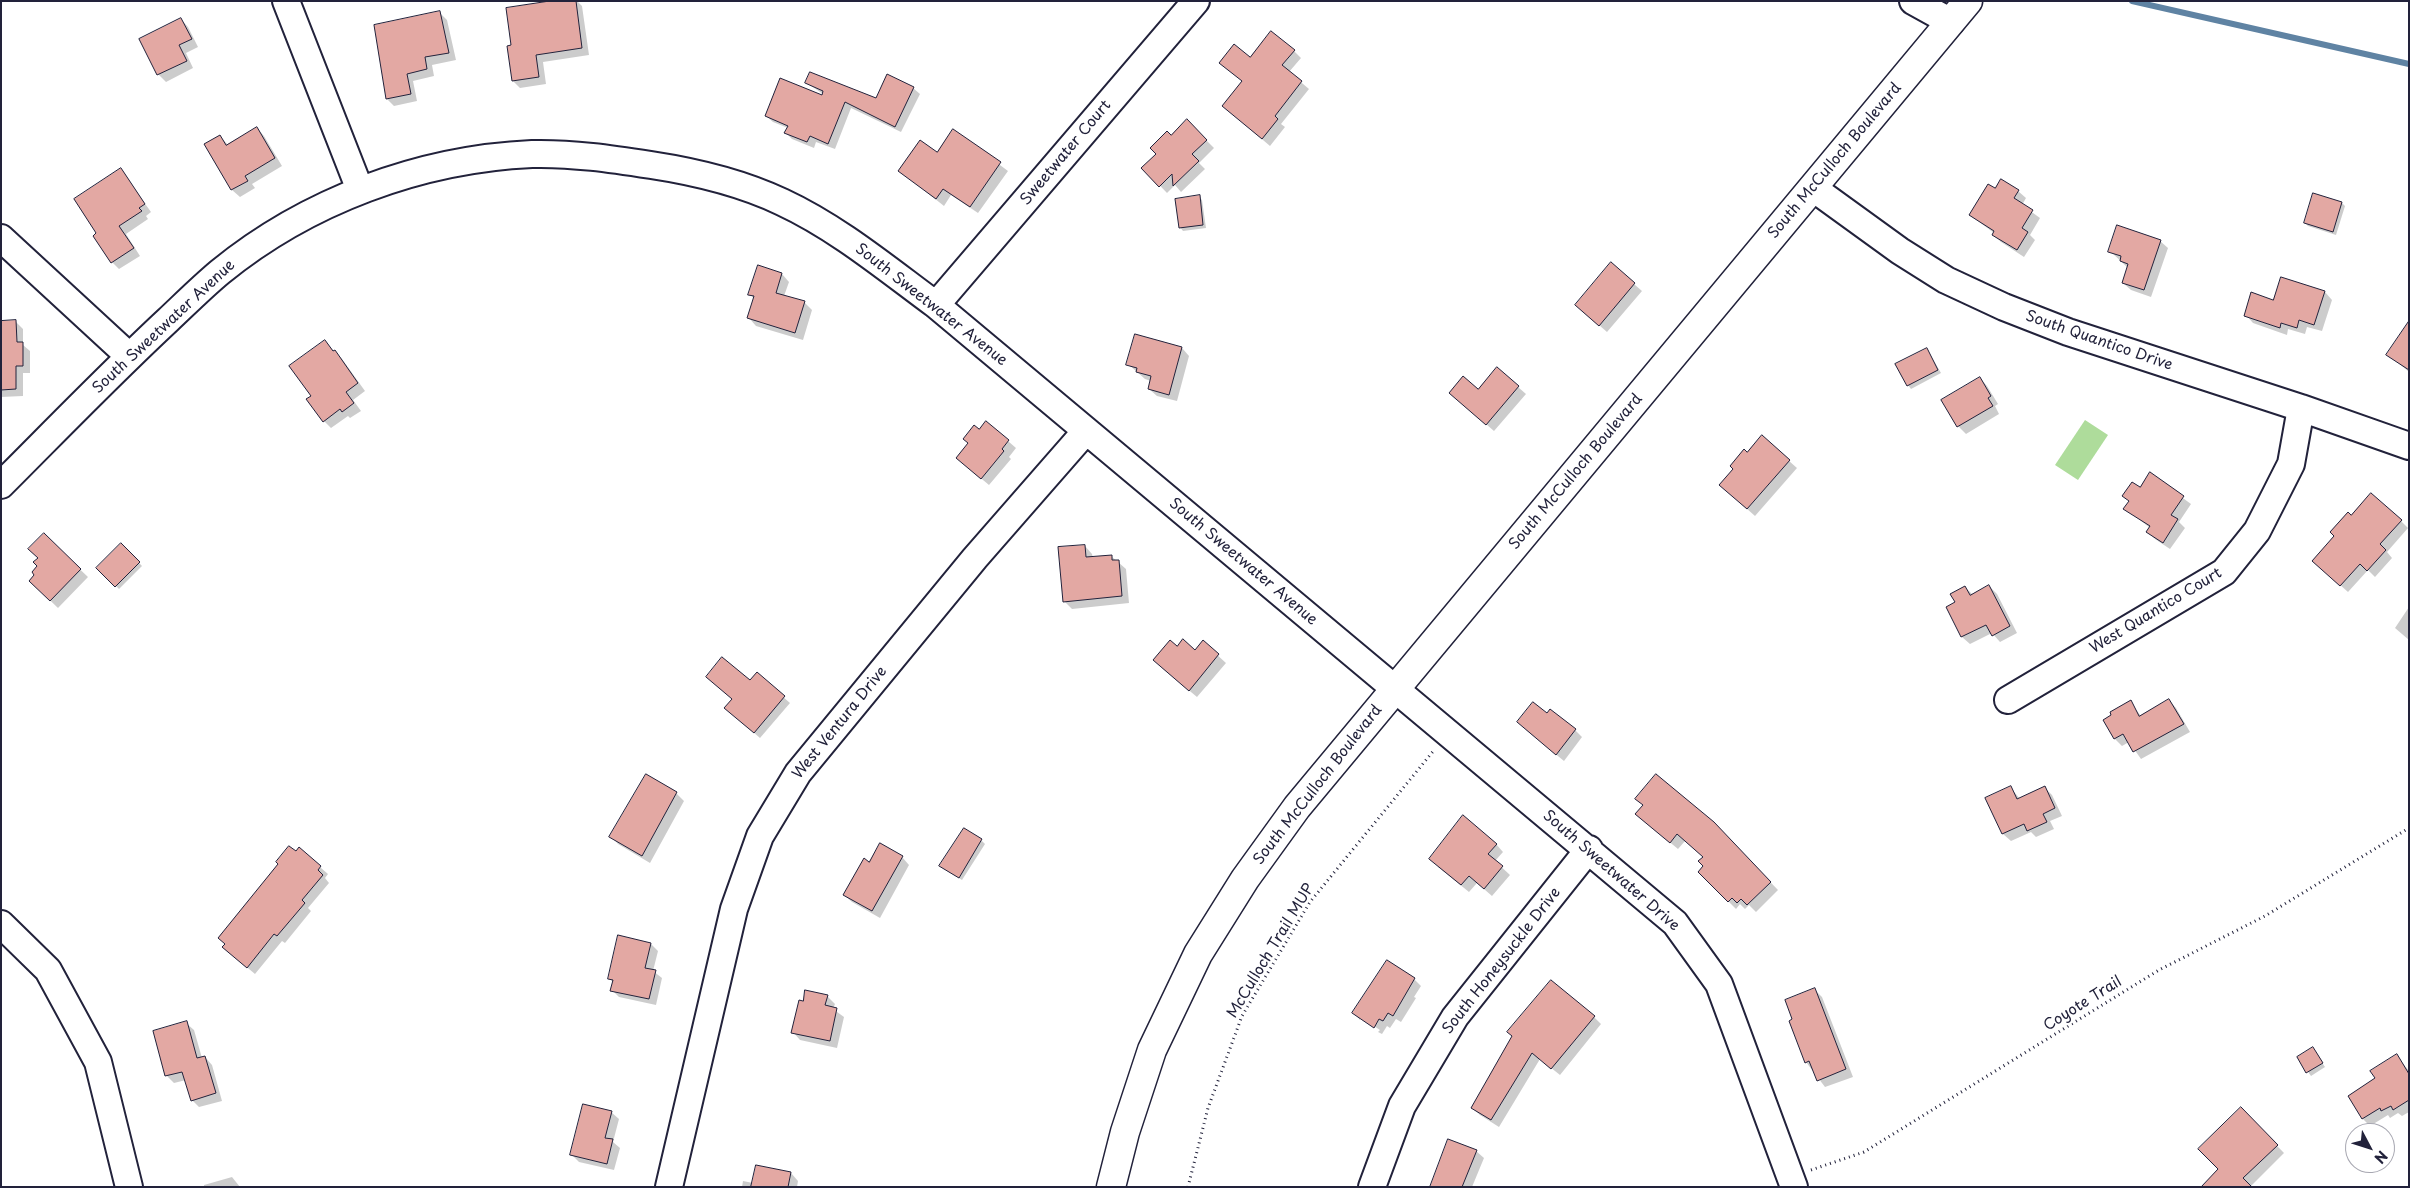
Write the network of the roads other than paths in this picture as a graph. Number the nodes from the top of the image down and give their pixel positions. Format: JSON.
{"nodes":[{"id":1,"x":286,"y":1,"type":"edge"},
{"id":2,"x":1196,"y":1,"type":"edge"},
{"id":3,"x":1913,"y":1,"type":"edge"},
{"id":4,"x":1968,"y":1,"type":"edge"},
{"id":5,"x":1951,"y":22,"type":"junction"},
{"id":6,"x":1813,"y":188,"type":"junction"},
{"id":7,"x":360,"y":190,"type":"junction"},
{"id":8,"x":1,"y":238,"type":"edge"},
{"id":9,"x":936,"y":305,"type":"junction"},
{"id":10,"x":129,"y":356,"type":"junction"},
{"id":11,"x":2301,"y":408,"type":"junction"},
{"id":12,"x":1086,"y":430,"type":"junction"},
{"id":13,"x":2409,"y":446,"type":"edge"},
{"id":14,"x":1,"y":485,"type":"edge"},
{"id":15,"x":1395,"y":689,"type":"junction"},
{"id":16,"x":2008,"y":700,"type":"dead end"},
{"id":17,"x":1589,"y":849,"type":"junction"},
{"id":18,"x":1,"y":924,"type":"edge"},
{"id":19,"x":1792,"y":1181,"type":"edge"},
{"id":20,"x":129,"y":1187,"type":"edge"},
{"id":21,"x":669,"y":1187,"type":"edge"},
{"id":22,"x":1111,"y":1187,"type":"edge"},
{"id":23,"x":1372,"y":1187,"type":"edge"}],
"edges":[{"from":1,"to":7,"type":"street"},
{"from":2,"to":9,"type":"street","name":"Sweetwater Court"},
{"from":3,"to":5,"type":"street"},
{"from":4,"to":5,"type":"main road","name":"South McCulloch Boulevard"},
{"from":5,"to":6,"type":"main road","name":"South McCulloch Boulevard"},
{"from":6,"to":11,"type":"street","name":"South Quantico Drive"},
{"from":6,"to":15,"type":"main road","name":"South McCulloch Boulevard"},
{"from":7,"to":9,"type":"street","name":"South Sweetwater Avenue"},
{"from":7,"to":10,"type":"street","name":"South Sweetwater Avenue"},
{"from":8,"to":10,"type":"street"},
{"from":9,"to":12,"type":"street","name":"South Sweetwater Avenue"},
{"from":10,"to":14,"type":"street","name":"South Sweetwater Avenue"},
{"from":11,"to":13,"type":"street","name":"South Quantico Drive"},
{"from":11,"to":16,"type":"street","name":"West Quantico Court"},
{"from":12,"to":15,"type":"street","name":"South Sweetwater Avenue"},
{"from":12,"to":21,"type":"street","name":"West Ventura Drive"},
{"from":15,"to":17,"type":"street","name":"South Sweetwater Drive"},
{"from":15,"to":22,"type":"main road","name":"South McCulloch Boulevard"},
{"from":17,"to":19,"type":"street","name":"South Sweetwater Drive"},
{"from":17,"to":23,"type":"street","name":"South Honeysuckle Drive"},
{"from":18,"to":20,"type":"street"}]}
